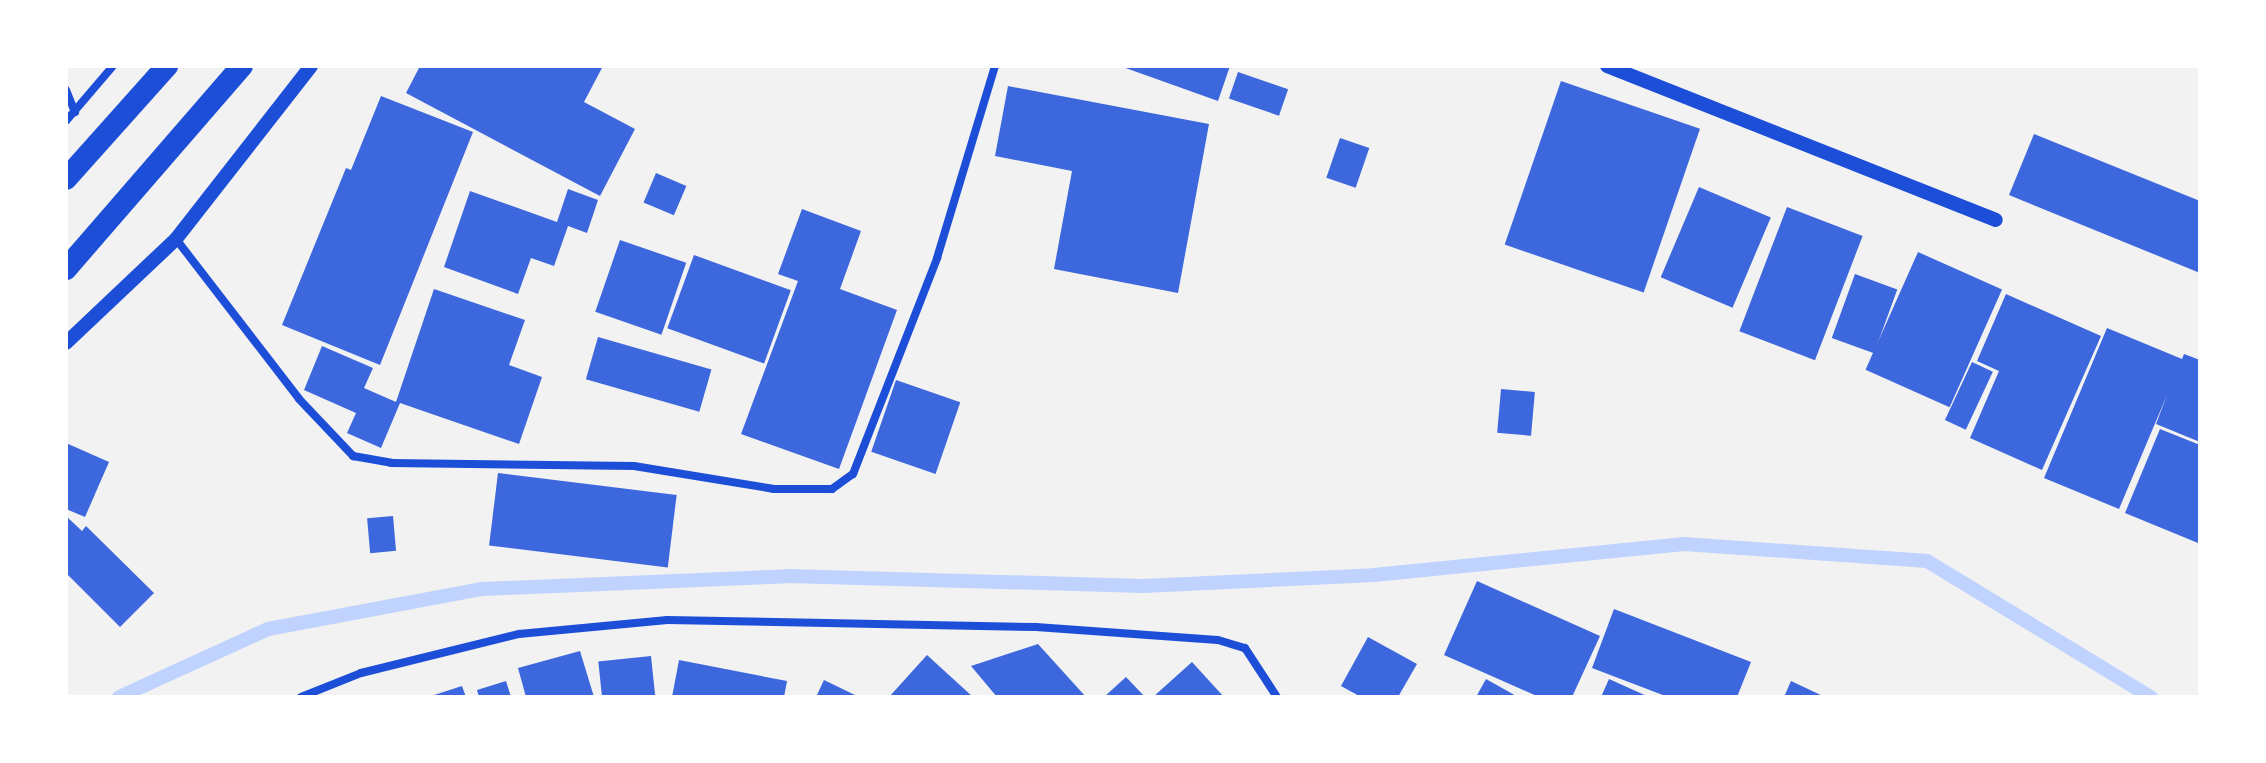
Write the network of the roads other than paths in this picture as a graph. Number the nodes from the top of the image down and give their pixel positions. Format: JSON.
{"nodes":[{"id":1,"x":113,"y":66,"type":"edge"},
{"id":2,"x":167,"y":66,"type":"edge"},
{"id":3,"x":242,"y":66,"type":"edge"},
{"id":4,"x":311,"y":66,"type":"edge"},
{"id":5,"x":995,"y":66,"type":"edge"},
{"id":6,"x":1607,"y":66,"type":"edge"},
{"id":7,"x":66,"y":90,"type":"edge"},
{"id":8,"x":75,"y":112,"type":"junction"},
{"id":9,"x":66,"y":121,"type":"edge"},
{"id":10,"x":66,"y":179,"type":"edge"},
{"id":11,"x":1996,"y":220,"type":"dead end"},
{"id":12,"x":176,"y":239,"type":"junction"},
{"id":13,"x":66,"y":269,"type":"edge"},
{"id":14,"x":66,"y":343,"type":"edge"},
{"id":15,"x":301,"y":697,"type":"edge"},
{"id":16,"x":1277,"y":697,"type":"edge"}],
"edges":[{"from":1,"to":8,"type":"street"},
{"from":2,"to":10,"type":"highway"},
{"from":3,"to":13,"type":"highway"},
{"from":4,"to":12,"type":"street"},
{"from":5,"to":12,"type":"street"},
{"from":6,"to":11,"type":"street"},
{"from":7,"to":8,"type":"street"},
{"from":8,"to":9,"type":"street"},
{"from":12,"to":14,"type":"street"},
{"from":15,"to":16,"type":"street"}]}
